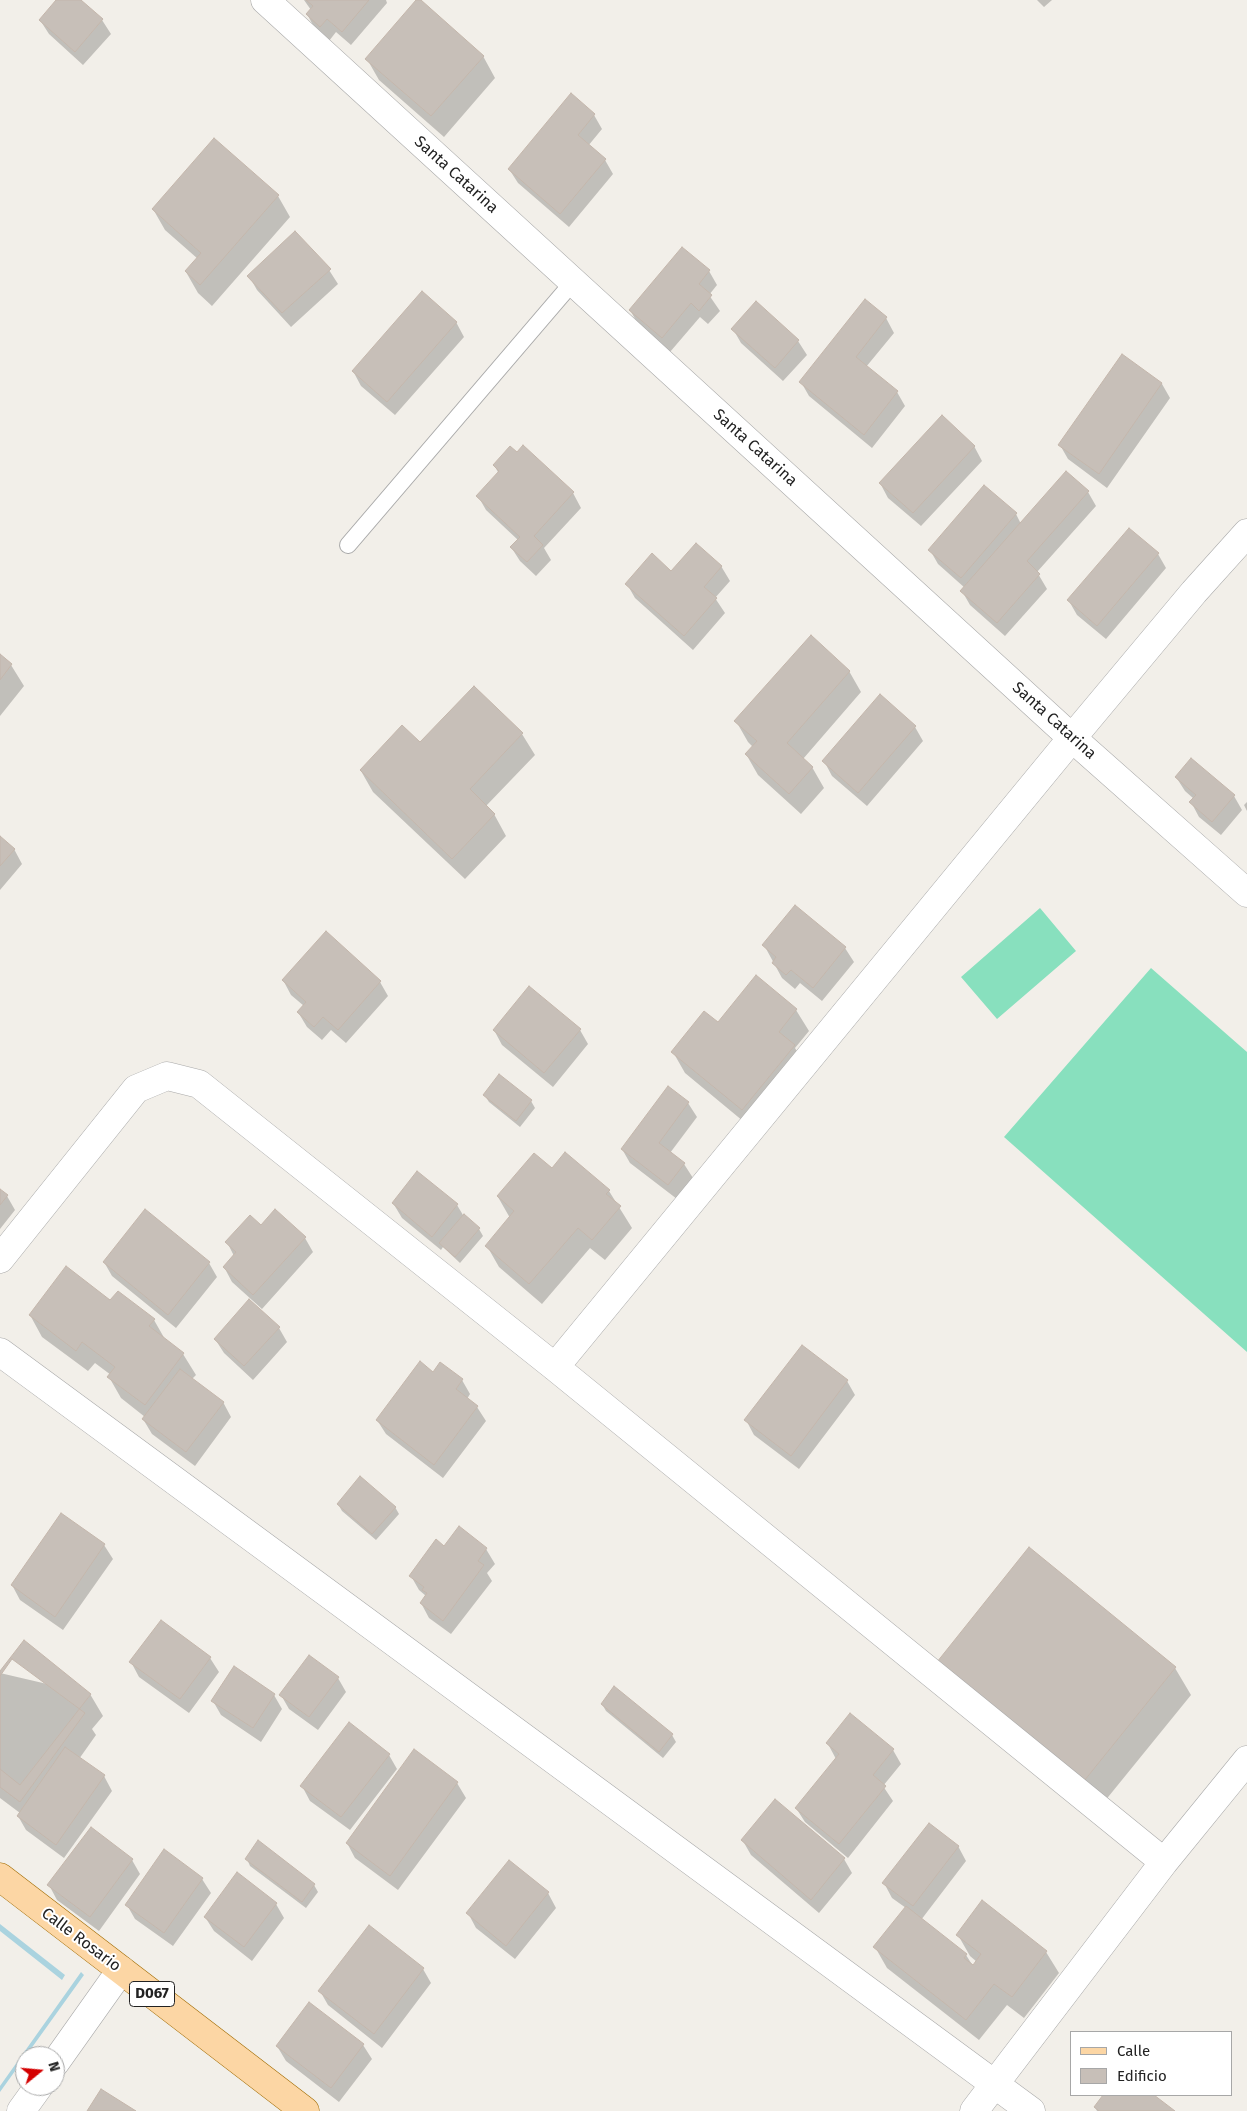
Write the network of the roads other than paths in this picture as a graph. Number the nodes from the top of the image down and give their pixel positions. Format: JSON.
{"nodes":[{"id":1,"x":265,"y":0,"type":"edge"},
{"id":2,"x":573,"y":282,"type":"junction"},
{"id":3,"x":1247,"y":533,"type":"edge"},
{"id":4,"x":348,"y":545,"type":"dead end"},
{"id":5,"x":1072,"y":738,"type":"junction"},
{"id":6,"x":1247,"y":893,"type":"edge"},
{"id":7,"x":0,"y":1259,"type":"edge"},
{"id":8,"x":0,"y":1352,"type":"edge"},
{"id":9,"x":555,"y":1366,"type":"junction"},
{"id":10,"x":1247,"y":1760,"type":"edge"},
{"id":11,"x":1164,"y":1862,"type":"junction"},
{"id":12,"x":0,"y":1878,"type":"edge"},
{"id":13,"x":121,"y":1970,"type":"junction"},
{"id":14,"x":65,"y":2049,"type":"edge"},
{"id":15,"x":995,"y":2084,"type":"junction"},
{"id":16,"x":32,"y":2096,"type":"edge"},
{"id":17,"x":21,"y":2111,"type":"edge"},
{"id":18,"x":305,"y":2111,"type":"edge"},
{"id":19,"x":974,"y":2111,"type":"edge"},
{"id":20,"x":1032,"y":2111,"type":"edge"}],
"edges":[{"from":1,"to":2,"type":"street","name":"Santa Catarina"},
{"from":2,"to":4,"type":"lane"},
{"from":2,"to":5,"type":"street","name":"Santa Catarina"},
{"from":3,"to":5,"type":"street"},
{"from":5,"to":6,"type":"street","name":"Santa Catarina"},
{"from":5,"to":9,"type":"street"},
{"from":7,"to":9,"type":"street"},
{"from":8,"to":15,"type":"street"},
{"from":9,"to":11,"type":"street"},
{"from":10,"to":11,"type":"street"},
{"from":11,"to":15,"type":"street"},
{"from":12,"to":13,"type":"main road","name":"Calle Rosario","number":"D067"},
{"from":13,"to":14,"type":"street"},
{"from":13,"to":18,"type":"main road","name":"Calle Rosario","number":"D067"},
{"from":15,"to":19,"type":"street"},
{"from":15,"to":20,"type":"street"},
{"from":16,"to":17,"type":"street"}]}
